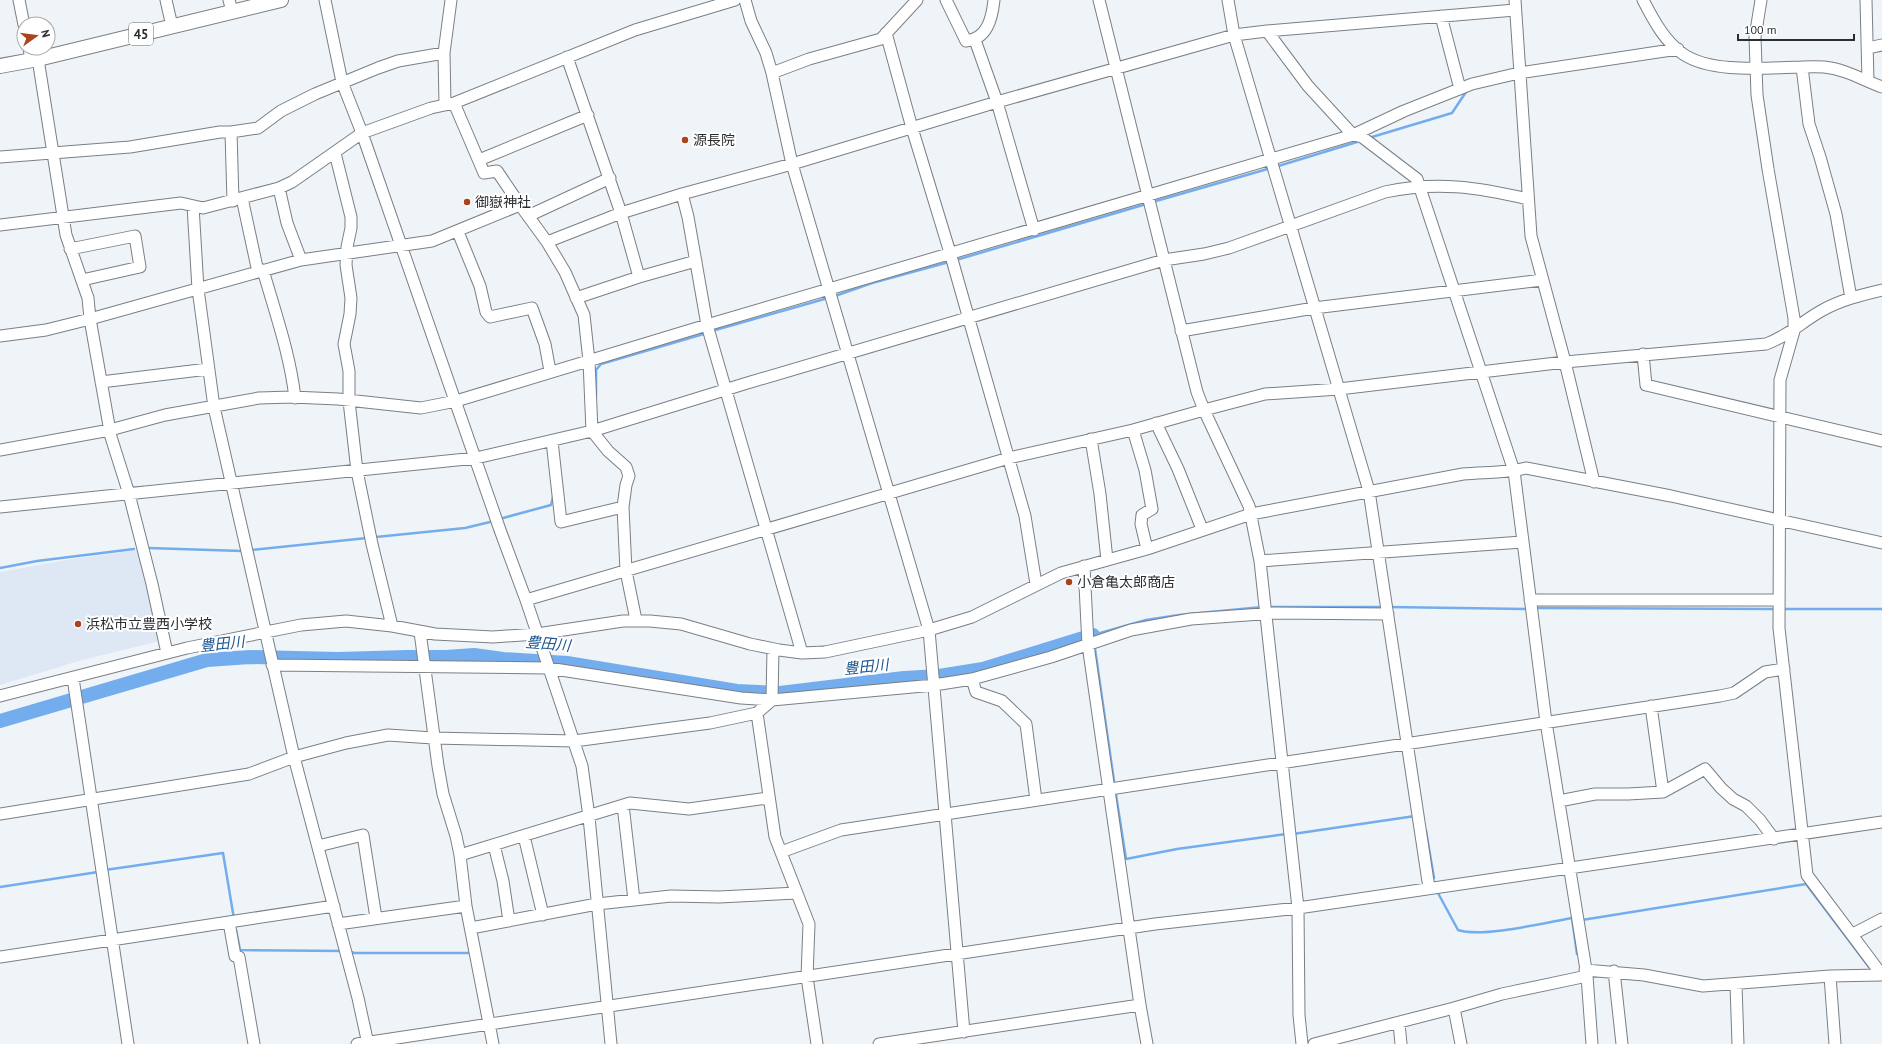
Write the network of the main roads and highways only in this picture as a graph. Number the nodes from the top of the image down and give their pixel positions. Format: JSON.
{"nodes":[{"id":1,"x":282,"y":0,"type":"edge"},
{"id":2,"x":230,"y":6,"type":"edge"},
{"id":3,"x":56,"y":51,"type":"edge"},
{"id":4,"x":33,"y":56,"type":"edge"},
{"id":5,"x":0,"y":66,"type":"edge"}],
"edges":[{"from":1,"to":2,"type":"main road","number":"45"},
{"from":2,"to":3,"type":"main road","number":"45"},
{"from":4,"to":5,"type":"main road","number":"45"}]}
